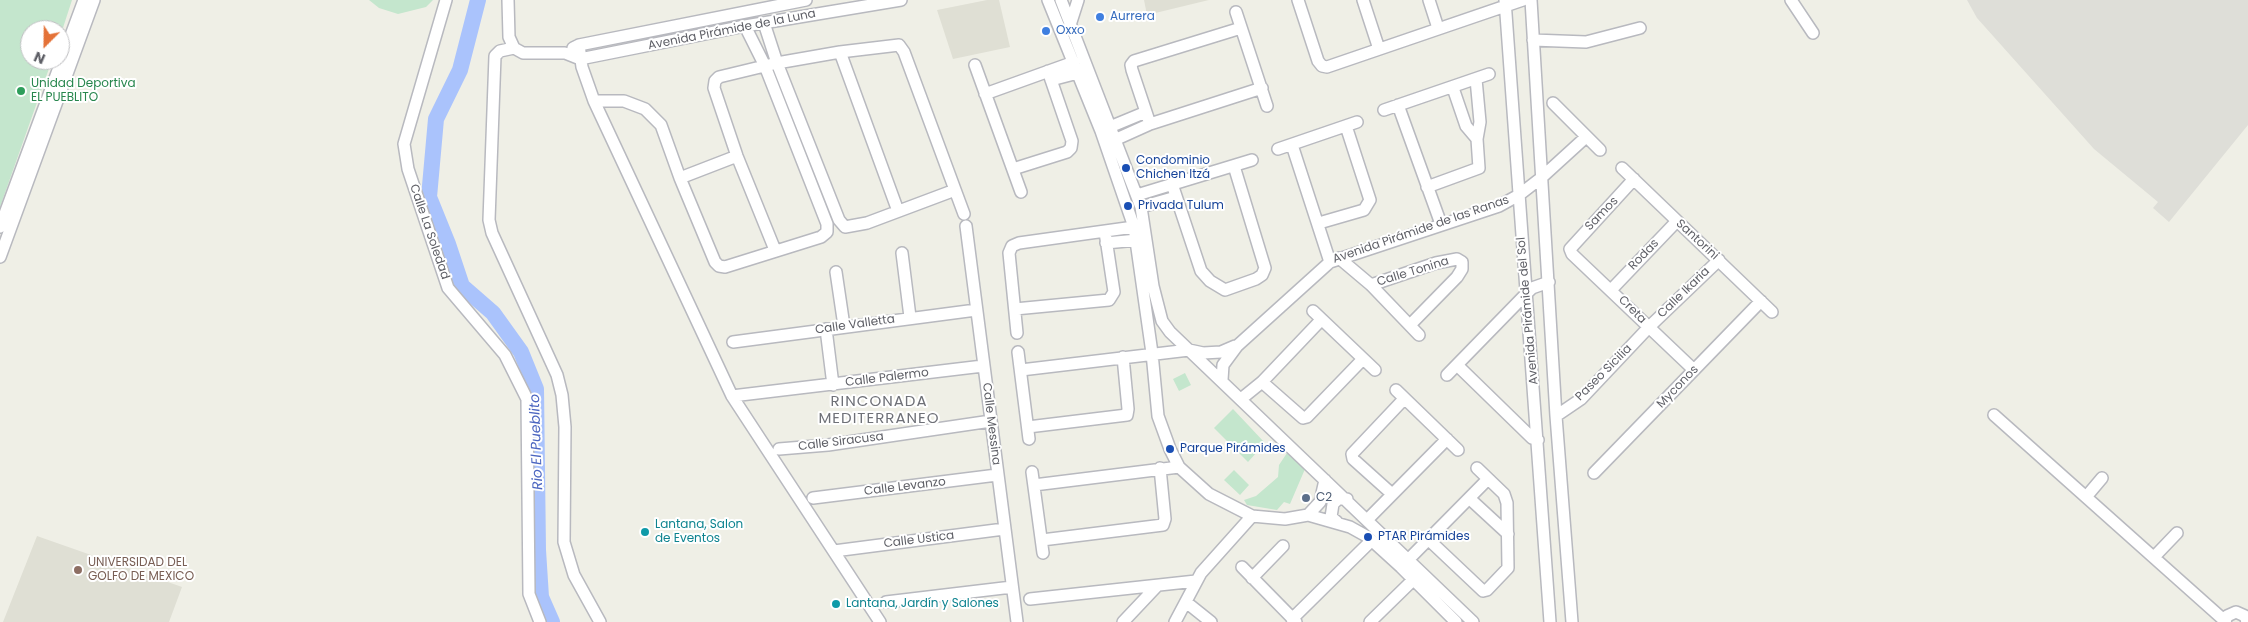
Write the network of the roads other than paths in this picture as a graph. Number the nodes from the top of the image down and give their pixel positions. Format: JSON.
{"nodes":[{"id":1,"x":84,"y":0,"type":"edge"},
{"id":2,"x":94,"y":0,"type":"edge"},
{"id":3,"x":446,"y":0,"type":"edge"},
{"id":4,"x":508,"y":0,"type":"edge"},
{"id":5,"x":806,"y":0,"type":"edge"},
{"id":6,"x":901,"y":0,"type":"edge"},
{"id":7,"x":1048,"y":0,"type":"edge"},
{"id":8,"x":1061,"y":0,"type":"edge"},
{"id":9,"x":1078,"y":0,"type":"edge"},
{"id":10,"x":1298,"y":0,"type":"edge"},
{"id":11,"x":1363,"y":0,"type":"edge"},
{"id":12,"x":1429,"y":0,"type":"edge"},
{"id":13,"x":1522,"y":0,"type":"edge"},
{"id":14,"x":1531,"y":0,"type":"edge"},
{"id":15,"x":1791,"y":0,"type":"edge"},
{"id":16,"x":1505,"y":3,"type":"edge"},
{"id":17,"x":1236,"y":12,"type":"dead end"},
{"id":18,"x":764,"y":23,"type":"junction"},
{"id":19,"x":1070,"y":25,"type":"junction"},
{"id":20,"x":745,"y":26,"type":"junction"},
{"id":21,"x":1241,"y":28,"type":"junction"},
{"id":22,"x":1438,"y":28,"type":"junction"},
{"id":23,"x":1640,"y":28,"type":"dead end"},
{"id":24,"x":1813,"y":33,"type":"dead end"},
{"id":25,"x":632,"y":35,"type":"junction"},
{"id":26,"x":1533,"y":40,"type":"junction"},
{"id":27,"x":578,"y":45,"type":"junction"},
{"id":28,"x":514,"y":48,"type":"junction"},
{"id":29,"x":634,"y":49,"type":"junction"},
{"id":30,"x":1379,"y":49,"type":"junction"},
{"id":31,"x":840,"y":52,"type":"junction"},
{"id":32,"x":565,"y":53,"type":"junction"},
{"id":33,"x":580,"y":58,"type":"junction"},
{"id":34,"x":1074,"y":62,"type":"junction"},
{"id":35,"x":777,"y":63,"type":"junction"},
{"id":36,"x":975,"y":65,"type":"dead end"},
{"id":37,"x":765,"y":66,"type":"junction"},
{"id":38,"x":1078,"y":74,"type":"junction"},
{"id":39,"x":1489,"y":74,"type":"dead end"},
{"id":40,"x":1053,"y":75,"type":"junction"},
{"id":41,"x":1476,"y":79,"type":"junction"},
{"id":42,"x":1262,"y":88,"type":"junction"},
{"id":43,"x":1453,"y":88,"type":"junction"},
{"id":44,"x":985,"y":94,"type":"junction"},
{"id":45,"x":594,"y":101,"type":"junction"},
{"id":46,"x":1553,"y":103,"type":"dead end"},
{"id":47,"x":1398,"y":105,"type":"junction"},
{"id":48,"x":1267,"y":106,"type":"dead end"},
{"id":49,"x":1384,"y":110,"type":"dead end"},
{"id":50,"x":1146,"y":112,"type":"junction"},
{"id":51,"x":1150,"y":124,"type":"junction"},
{"id":52,"x":1106,"y":129,"type":"junction"},
{"id":53,"x":1586,"y":137,"type":"junction"},
{"id":54,"x":1477,"y":139,"type":"junction"},
{"id":55,"x":1111,"y":142,"type":"junction"},
{"id":56,"x":1292,"y":144,"type":"junction"},
{"id":57,"x":1278,"y":149,"type":"dead end"},
{"id":58,"x":1600,"y":150,"type":"dead end"},
{"id":59,"x":737,"y":156,"type":"junction"},
{"id":60,"x":1252,"y":160,"type":"dead end"},
{"id":61,"x":1234,"y":166,"type":"junction"},
{"id":62,"x":1622,"y":168,"type":"dead end"},
{"id":63,"x":1013,"y":169,"type":"junction"},
{"id":64,"x":680,"y":178,"type":"junction"},
{"id":65,"x":1541,"y":178,"type":"junction"},
{"id":66,"x":1634,"y":179,"type":"junction"},
{"id":67,"x":1172,"y":184,"type":"junction"},
{"id":68,"x":1427,"y":187,"type":"junction"},
{"id":69,"x":955,"y":190,"type":"junction"},
{"id":70,"x":1021,"y":192,"type":"dead end"},
{"id":71,"x":1142,"y":193,"type":"junction"},
{"id":72,"x":1518,"y":195,"type":"junction"},
{"id":73,"x":1176,"y":197,"type":"junction"},
{"id":74,"x":1146,"y":206,"type":"junction"},
{"id":75,"x":898,"y":211,"type":"junction"},
{"id":76,"x":964,"y":214,"type":"dead end"},
{"id":77,"x":1677,"y":221,"type":"junction"},
{"id":78,"x":1319,"y":223,"type":"junction"},
{"id":79,"x":1441,"y":224,"type":"junction"},
{"id":80,"x":966,"y":226,"type":"dead end"},
{"id":81,"x":0,"y":227,"type":"edge"},
{"id":82,"x":1134,"y":227,"type":"junction"},
{"id":83,"x":1108,"y":237,"type":"junction"},
{"id":84,"x":1137,"y":240,"type":"junction"},
{"id":85,"x":1570,"y":249,"type":"joint"},
{"id":86,"x":775,"y":250,"type":"junction"},
{"id":87,"x":902,"y":253,"type":"dead end"},
{"id":88,"x":0,"y":258,"type":"edge"},
{"id":89,"x":1334,"y":260,"type":"junction"},
{"id":90,"x":1719,"y":260,"type":"junction"},
{"id":91,"x":836,"y":272,"type":"dead end"},
{"id":92,"x":1549,"y":282,"type":"junction"},
{"id":93,"x":1371,"y":286,"type":"junction"},
{"id":94,"x":1612,"y":290,"type":"junction"},
{"id":95,"x":1526,"y":294,"type":"junction"},
{"id":96,"x":1761,"y":301,"type":"junction"},
{"id":97,"x":1015,"y":309,"type":"junction"},
{"id":98,"x":976,"y":310,"type":"junction"},
{"id":99,"x":1313,"y":311,"type":"dead end"},
{"id":100,"x":1772,"y":312,"type":"dead end"},
{"id":101,"x":910,"y":317,"type":"junction"},
{"id":102,"x":1322,"y":320,"type":"junction"},
{"id":103,"x":1410,"y":325,"type":"junction"},
{"id":104,"x":844,"y":326,"type":"junction"},
{"id":105,"x":1649,"y":327,"type":"junction"},
{"id":106,"x":826,"y":329,"type":"junction"},
{"id":107,"x":1017,"y":333,"type":"dead end"},
{"id":108,"x":1419,"y":335,"type":"dead end"},
{"id":109,"x":733,"y":342,"type":"dead end"},
{"id":110,"x":1237,"y":346,"type":"junction"},
{"id":111,"x":1189,"y":350,"type":"junction"},
{"id":112,"x":1018,"y":352,"type":"dead end"},
{"id":113,"x":1152,"y":353,"type":"junction"},
{"id":114,"x":1126,"y":356,"type":"junction"},
{"id":115,"x":1363,"y":360,"type":"junction"},
{"id":116,"x":1457,"y":365,"type":"junction"},
{"id":117,"x":983,"y":366,"type":"junction"},
{"id":118,"x":1021,"y":370,"type":"junction"},
{"id":119,"x":1375,"y":370,"type":"dead end"},
{"id":120,"x":1694,"y":370,"type":"junction"},
{"id":121,"x":1447,"y":375,"type":"dead end"},
{"id":122,"x":1222,"y":380,"type":"junction"},
{"id":123,"x":1262,"y":382,"type":"junction"},
{"id":124,"x":833,"y":385,"type":"junction"},
{"id":125,"x":1396,"y":390,"type":"dead end"},
{"id":126,"x":732,"y":396,"type":"junction"},
{"id":127,"x":1241,"y":399,"type":"junction"},
{"id":128,"x":1404,"y":399,"type":"junction"},
{"id":129,"x":1994,"y":415,"type":"dead end"},
{"id":130,"x":1556,"y":416,"type":"junction"},
{"id":131,"x":991,"y":421,"type":"junction"},
{"id":132,"x":1028,"y":427,"type":"junction"},
{"id":133,"x":1446,"y":439,"type":"junction"},
{"id":134,"x":1030,"y":440,"type":"dead end"},
{"id":135,"x":1538,"y":440,"type":"junction"},
{"id":136,"x":779,"y":448,"type":"dead end"},
{"id":137,"x":1458,"y":450,"type":"dead end"},
{"id":138,"x":1180,"y":467,"type":"junction"},
{"id":139,"x":1161,"y":468,"type":"junction"},
{"id":140,"x":1477,"y":468,"type":"dead end"},
{"id":141,"x":1032,"y":472,"type":"dead end"},
{"id":142,"x":1594,"y":473,"type":"dead end"},
{"id":143,"x":997,"y":475,"type":"junction"},
{"id":144,"x":2102,"y":478,"type":"dead end"},
{"id":145,"x":1488,"y":479,"type":"junction"},
{"id":146,"x":1560,"y":479,"type":"junction"},
{"id":147,"x":1325,"y":480,"type":"junction"},
{"id":148,"x":1540,"y":481,"type":"junction"},
{"id":149,"x":1034,"y":484,"type":"junction"},
{"id":150,"x":1392,"y":494,"type":"junction"},
{"id":151,"x":813,"y":498,"type":"dead end"},
{"id":152,"x":1470,"y":498,"type":"junction"},
{"id":153,"x":2086,"y":498,"type":"junction"},
{"id":154,"x":1347,"y":499,"type":"junction"},
{"id":155,"x":1252,"y":516,"type":"junction"},
{"id":156,"x":1308,"y":516,"type":"junction"},
{"id":157,"x":1367,"y":520,"type":"junction"},
{"id":158,"x":1337,"y":522,"type":"junction"},
{"id":159,"x":1004,"y":529,"type":"junction"},
{"id":160,"x":2177,"y":533,"type":"dead end"},
{"id":161,"x":1508,"y":534,"type":"junction"},
{"id":162,"x":1042,"y":540,"type":"junction"},
{"id":163,"x":1371,"y":540,"type":"junction"},
{"id":164,"x":1429,"y":540,"type":"junction"},
{"id":165,"x":1283,"y":546,"type":"dead end"},
{"id":166,"x":834,"y":551,"type":"junction"},
{"id":167,"x":1043,"y":553,"type":"dead end"},
{"id":168,"x":2154,"y":557,"type":"junction"},
{"id":169,"x":1409,"y":560,"type":"junction"},
{"id":170,"x":1242,"y":567,"type":"dead end"},
{"id":171,"x":1252,"y":578,"type":"junction"},
{"id":172,"x":1414,"y":579,"type":"junction"},
{"id":173,"x":1196,"y":581,"type":"junction"},
{"id":174,"x":1156,"y":586,"type":"junction"},
{"id":175,"x":1012,"y":587,"type":"junction"},
{"id":176,"x":1030,"y":600,"type":"dead end"},
{"id":177,"x":886,"y":602,"type":"dead end"},
{"id":178,"x":1186,"y":602,"type":"junction"},
{"id":179,"x":2246,"y":614,"type":"edge"},
{"id":180,"x":1294,"y":620,"type":"edge"},
{"id":181,"x":1374,"y":620,"type":"edge"},
{"id":182,"x":2225,"y":621,"type":"edge"},
{"id":183,"x":540,"y":622,"type":"edge"},
{"id":184,"x":600,"y":622,"type":"edge"},
{"id":185,"x":880,"y":622,"type":"edge"},
{"id":186,"x":1017,"y":622,"type":"edge"},
{"id":187,"x":1123,"y":622,"type":"edge"},
{"id":188,"x":1175,"y":622,"type":"edge"},
{"id":189,"x":1211,"y":622,"type":"edge"},
{"id":190,"x":1456,"y":622,"type":"edge"},
{"id":191,"x":1473,"y":622,"type":"edge"},
{"id":192,"x":1550,"y":622,"type":"edge"},
{"id":193,"x":1572,"y":622,"type":"edge"}],
"edges":[{"from":1,"to":81,"type":"street"},
{"from":2,"to":88,"type":"street"},
{"from":3,"to":183,"type":"street","name":"Calle La Soledad"},
{"from":4,"to":28,"type":"street"},
{"from":5,"to":25,"type":"street","name":"Avenida Pirámide de la Luna"},
{"from":6,"to":18,"type":"street","name":"Avenida Pirámide de la Luna"},
{"from":7,"to":34,"type":"street"},
{"from":8,"to":19,"type":"street"},
{"from":9,"to":19,"type":"street"},
{"from":10,"to":30,"type":"street"},
{"from":11,"to":30,"type":"street"},
{"from":12,"to":22,"type":"street"},
{"from":13,"to":16,"type":"street"},
{"from":14,"to":26,"type":"street","name":"Avenida Pirámide del Sol"},
{"from":15,"to":24,"type":"street"},
{"from":16,"to":22,"type":"street"},
{"from":16,"to":72,"type":"street","name":"Avenida Pirámide del Sol"},
{"from":17,"to":21,"type":"street"},
{"from":18,"to":20,"type":"street","name":"Avenida Pirámide de la Luna"},
{"from":18,"to":35,"type":"street"},
{"from":19,"to":52,"type":"street"},
{"from":20,"to":29,"type":"street","name":"Avenida Pirámide de la Luna"},
{"from":20,"to":37,"type":"street"},
{"from":21,"to":42,"type":"street"},
{"from":21,"to":50,"type":"street"},
{"from":22,"to":30,"type":"street"},
{"from":23,"to":26,"type":"street"},
{"from":25,"to":27,"type":"street","name":"Avenida Pirámide de la Luna"},
{"from":25,"to":29,"type":"street"},
{"from":26,"to":65,"type":"street","name":"Avenida Pirámide del Sol"},
{"from":27,"to":32,"type":"street","name":"Avenida Pirámide de la Luna"},
{"from":27,"to":33,"type":"street"},
{"from":28,"to":32,"type":"street","name":"Avenida Pirámide de la Luna"},
{"from":28,"to":184,"type":"street"},
{"from":29,"to":33,"type":"street","name":"Avenida Pirámide de la Luna"},
{"from":31,"to":35,"type":"street"},
{"from":31,"to":69,"type":"street"},
{"from":31,"to":75,"type":"street"},
{"from":32,"to":33,"type":"street","name":"Avenida Pirámide de la Luna"},
{"from":33,"to":45,"type":"street"},
{"from":34,"to":38,"type":"street"},
{"from":34,"to":40,"type":"street"},
{"from":35,"to":37,"type":"street"},
{"from":35,"to":75,"type":"street"},
{"from":36,"to":44,"type":"street"},
{"from":37,"to":59,"type":"street"},
{"from":37,"to":86,"type":"street"},
{"from":38,"to":40,"type":"street"},
{"from":38,"to":52,"type":"street"},
{"from":39,"to":41,"type":"street"},
{"from":40,"to":44,"type":"street"},
{"from":40,"to":63,"type":"street"},
{"from":41,"to":43,"type":"street"},
{"from":41,"to":54,"type":"street"},
{"from":42,"to":48,"type":"street"},
{"from":42,"to":51,"type":"street"},
{"from":43,"to":47,"type":"street"},
{"from":43,"to":54,"type":"street"},
{"from":44,"to":63,"type":"street"},
{"from":45,"to":64,"type":"street"},
{"from":45,"to":126,"type":"street"},
{"from":46,"to":53,"type":"street"},
{"from":47,"to":49,"type":"street"},
{"from":47,"to":68,"type":"street"},
{"from":50,"to":51,"type":"street"},
{"from":50,"to":52,"type":"street"},
{"from":51,"to":55,"type":"street"},
{"from":52,"to":55,"type":"street"},
{"from":53,"to":58,"type":"street"},
{"from":53,"to":65,"type":"street","name":"Avenida Pirámide de las Ranas"},
{"from":54,"to":68,"type":"street"},
{"from":55,"to":71,"type":"street"},
{"from":55,"to":82,"type":"street"},
{"from":56,"to":57,"type":"street"},
{"from":56,"to":78,"type":"street"},
{"from":56,"to":78,"type":"street"},
{"from":59,"to":64,"type":"street"},
{"from":59,"to":86,"type":"street"},
{"from":60,"to":61,"type":"street"},
{"from":61,"to":67,"type":"street"},
{"from":61,"to":73,"type":"street"},
{"from":62,"to":66,"type":"street","name":"Santorini"},
{"from":63,"to":70,"type":"street"},
{"from":64,"to":86,"type":"street"},
{"from":65,"to":72,"type":"street","name":"Avenida Pirámide de las Ranas"},
{"from":65,"to":92,"type":"street","name":"Avenida Pirámide del Sol"},
{"from":66,"to":77,"type":"street","name":"Santorini"},
{"from":66,"to":85,"type":"street","name":"Samos"},
{"from":67,"to":71,"type":"street"},
{"from":67,"to":73,"type":"street"},
{"from":68,"to":79,"type":"street"},
{"from":69,"to":75,"type":"street"},
{"from":69,"to":76,"type":"street"},
{"from":71,"to":74,"type":"street"},
{"from":72,"to":79,"type":"street","name":"Avenida Pirámide de las Ranas"},
{"from":72,"to":95,"type":"street","name":"Avenida Pirámide del Sol"},
{"from":73,"to":74,"type":"street"},
{"from":74,"to":111,"type":"street"},
{"from":77,"to":90,"type":"street","name":"Santorini"},
{"from":77,"to":94,"type":"street","name":"Rodas"},
{"from":78,"to":89,"type":"street"},
{"from":79,"to":89,"type":"street","name":"Avenida Pirámide de las Ranas"},
{"from":80,"to":98,"type":"street","name":"Calle Messina"},
{"from":82,"to":83,"type":"street"},
{"from":82,"to":84,"type":"street"},
{"from":83,"to":84,"type":"street"},
{"from":83,"to":97,"type":"street"},
{"from":83,"to":97,"type":"street"},
{"from":84,"to":113,"type":"street"},
{"from":85,"to":94,"type":"street","name":"Creta"},
{"from":87,"to":101,"type":"street"},
{"from":89,"to":93,"type":"street","name":"Calle Tonina"},
{"from":89,"to":110,"type":"street","name":"Avenida Pirámide de las Ranas"},
{"from":90,"to":96,"type":"street","name":"Santorini"},
{"from":90,"to":105,"type":"street","name":"Calle Ikaria"},
{"from":91,"to":104,"type":"street"},
{"from":92,"to":95,"type":"street"},
{"from":92,"to":130,"type":"street","name":"Avenida Pirámide del Sol"},
{"from":93,"to":103,"type":"street","name":"Calle Tonina"},
{"from":93,"to":103,"type":"street","name":"Calle Tonina"},
{"from":94,"to":105,"type":"street","name":"Creta"},
{"from":95,"to":116,"type":"street"},
{"from":95,"to":135,"type":"street","name":"Avenida Pirámide del Sol"},
{"from":96,"to":100,"type":"street","name":"Santorini"},
{"from":96,"to":120,"type":"street","name":"Myconos"},
{"from":97,"to":107,"type":"street"},
{"from":98,"to":101,"type":"street","name":"Calle Valletta"},
{"from":98,"to":117,"type":"street","name":"Calle Messina"},
{"from":99,"to":102,"type":"street"},
{"from":101,"to":104,"type":"street","name":"Calle Valletta"},
{"from":102,"to":115,"type":"street"},
{"from":102,"to":123,"type":"street"},
{"from":103,"to":108,"type":"street","name":"Calle Tonina"},
{"from":104,"to":106,"type":"street","name":"Calle Valletta"},
{"from":105,"to":120,"type":"street","name":"Creta"},
{"from":105,"to":130,"type":"street","name":"Paseo Sicilia"},
{"from":106,"to":109,"type":"street","name":"Calle Valletta"},
{"from":106,"to":124,"type":"street"},
{"from":110,"to":111,"type":"street","name":"Avenida Pirámide de las Ranas"},
{"from":110,"to":122,"type":"street","name":"Avenida Pirámide de las Ranas"},
{"from":111,"to":113,"type":"street","name":"Avenida Pirámide de las Ranas"},
{"from":111,"to":122,"type":"street"},
{"from":112,"to":118,"type":"street"},
{"from":113,"to":114,"type":"street","name":"Avenida Pirámide de las Ranas"},
{"from":113,"to":138,"type":"street"},
{"from":114,"to":118,"type":"street","name":"Avenida Pirámide de las Ranas"},
{"from":114,"to":132,"type":"street"},
{"from":115,"to":119,"type":"street"},
{"from":115,"to":123,"type":"street"},
{"from":116,"to":121,"type":"street"},
{"from":116,"to":135,"type":"street"},
{"from":117,"to":124,"type":"street","name":"Calle Palermo"},
{"from":117,"to":131,"type":"street","name":"Calle Messina"},
{"from":118,"to":132,"type":"street"},
{"from":120,"to":142,"type":"street","name":"Myconos"},
{"from":122,"to":127,"type":"street"},
{"from":123,"to":127,"type":"street"},
{"from":124,"to":126,"type":"street","name":"Calle Palermo"},
{"from":125,"to":128,"type":"street"},
{"from":126,"to":166,"type":"street"},
{"from":127,"to":147,"type":"street"},
{"from":128,"to":133,"type":"street"},
{"from":128,"to":150,"type":"street"},
{"from":129,"to":153,"type":"street"},
{"from":130,"to":146,"type":"street","name":"Avenida Pirámide del Sol"},
{"from":131,"to":136,"type":"street","name":"Calle Siracusa"},
{"from":131,"to":143,"type":"street","name":"Calle Messina"},
{"from":132,"to":134,"type":"street"},
{"from":133,"to":137,"type":"street"},
{"from":133,"to":150,"type":"street"},
{"from":135,"to":148,"type":"street","name":"Avenida Pirámide del Sol"},
{"from":138,"to":139,"type":"street"},
{"from":138,"to":155,"type":"street"},
{"from":139,"to":149,"type":"street"},
{"from":139,"to":162,"type":"street"},
{"from":140,"to":145,"type":"street"},
{"from":141,"to":149,"type":"street"},
{"from":143,"to":151,"type":"street","name":"Calle Levanzo"},
{"from":143,"to":159,"type":"street","name":"Calle Messina"},
{"from":144,"to":153,"type":"street"},
{"from":145,"to":152,"type":"street"},
{"from":145,"to":161,"type":"street"},
{"from":146,"to":148,"type":"street"},
{"from":146,"to":193,"type":"street","name":"Avenida Pirámide del Sol"},
{"from":147,"to":154,"type":"street"},
{"from":147,"to":156,"type":"street"},
{"from":148,"to":192,"type":"street","name":"Avenida Pirámide del Sol"},
{"from":149,"to":162,"type":"street"},
{"from":150,"to":157,"type":"street"},
{"from":152,"to":161,"type":"street"},
{"from":152,"to":164,"type":"street"},
{"from":153,"to":168,"type":"street"},
{"from":154,"to":157,"type":"street"},
{"from":154,"to":158,"type":"street"},
{"from":155,"to":156,"type":"street"},
{"from":155,"to":173,"type":"street"},
{"from":156,"to":158,"type":"street"},
{"from":157,"to":169,"type":"street"},
{"from":158,"to":163,"type":"street"},
{"from":159,"to":166,"type":"street","name":"Calle Ustica"},
{"from":159,"to":175,"type":"street","name":"Calle Messina"},
{"from":160,"to":168,"type":"street"},
{"from":161,"to":164,"type":"street"},
{"from":162,"to":167,"type":"street"},
{"from":163,"to":169,"type":"street"},
{"from":163,"to":180,"type":"street"},
{"from":164,"to":169,"type":"street"},
{"from":165,"to":171,"type":"street"},
{"from":166,"to":185,"type":"street"},
{"from":168,"to":182,"type":"street"},
{"from":169,"to":172,"type":"street"},
{"from":169,"to":191,"type":"street"},
{"from":170,"to":171,"type":"street"},
{"from":171,"to":180,"type":"street"},
{"from":172,"to":181,"type":"street"},
{"from":172,"to":190,"type":"street"},
{"from":173,"to":174,"type":"street"},
{"from":173,"to":178,"type":"street"},
{"from":174,"to":176,"type":"street"},
{"from":174,"to":187,"type":"street"},
{"from":175,"to":177,"type":"street"},
{"from":175,"to":186,"type":"street","name":"Calle Messina"},
{"from":178,"to":188,"type":"street"},
{"from":178,"to":189,"type":"street"},
{"from":179,"to":182,"type":"street"}]}
